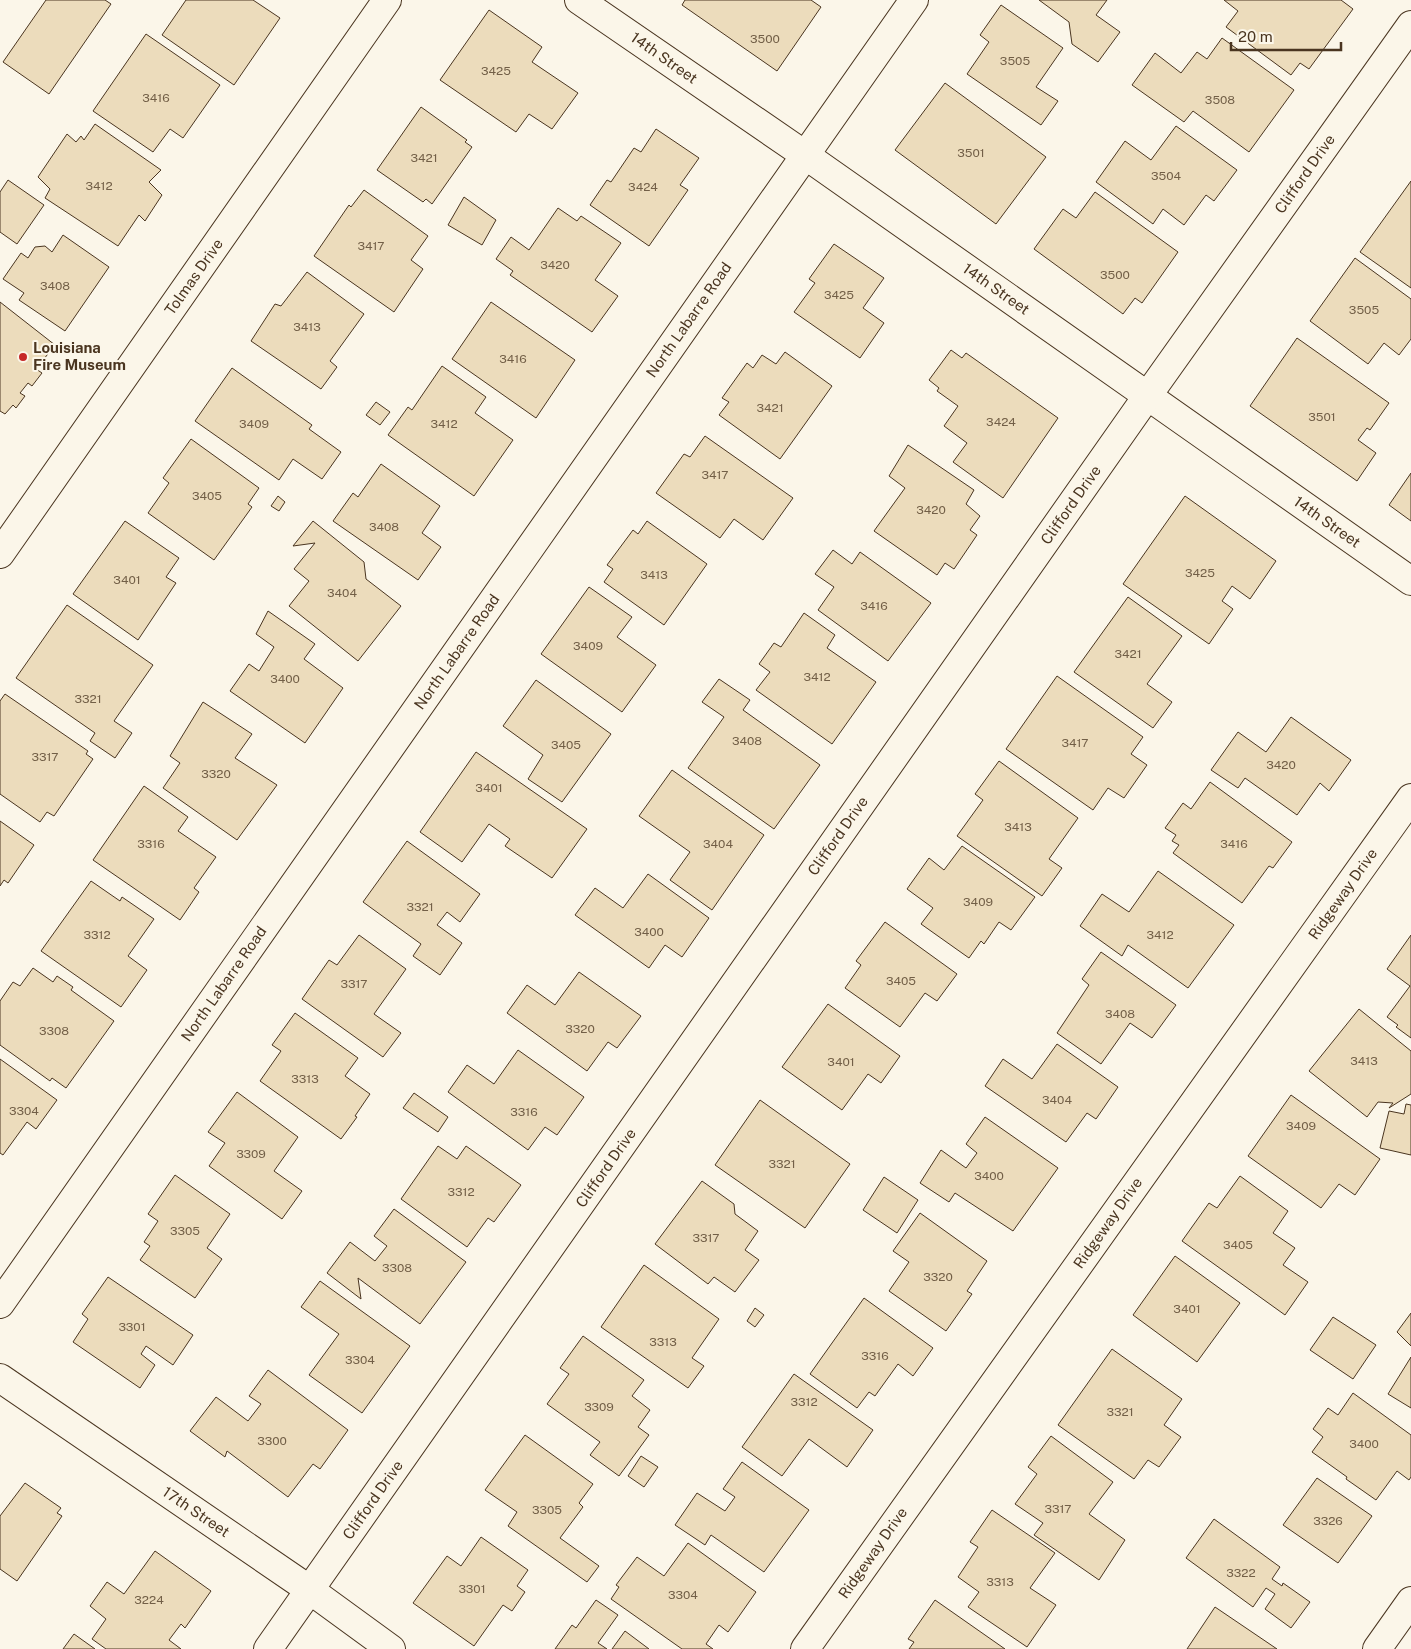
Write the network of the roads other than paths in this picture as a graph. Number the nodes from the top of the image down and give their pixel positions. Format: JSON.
{"nodes":[{"id":1,"x":387,"y":0,"type":"edge"},
{"id":2,"x":579,"y":0,"type":"edge"},
{"id":3,"x":914,"y":0,"type":"edge"},
{"id":4,"x":1411,"y":26,"type":"edge"},
{"id":5,"x":805,"y":155,"type":"junction"},
{"id":6,"x":1148,"y":395,"type":"junction"},
{"id":7,"x":0,"y":554,"type":"edge"},
{"id":8,"x":1411,"y":582,"type":"edge"},
{"id":9,"x":1411,"y":798,"type":"edge"},
{"id":10,"x":0,"y":1304,"type":"edge"},
{"id":11,"x":0,"y":1378,"type":"edge"},
{"id":12,"x":310,"y":1590,"type":"junction"},
{"id":13,"x":1411,"y":1601,"type":"edge"},
{"id":14,"x":268,"y":1649,"type":"edge"},
{"id":15,"x":391,"y":1649,"type":"edge"},
{"id":16,"x":805,"y":1649,"type":"edge"},
{"id":17,"x":1377,"y":1649,"type":"edge"}],
"edges":[{"from":1,"to":7,"type":"street","name":"Tolmas Drive"},
{"from":2,"to":5,"type":"street","name":"14th Street"},
{"from":3,"to":5,"type":"street","name":"North Labarre Road"},
{"from":4,"to":6,"type":"street","name":"Clifford Drive"},
{"from":5,"to":6,"type":"street","name":"14th Street"},
{"from":5,"to":10,"type":"street","name":"North Labarre Road"},
{"from":6,"to":8,"type":"street","name":"14th Street"},
{"from":6,"to":12,"type":"street","name":"Clifford Drive"},
{"from":9,"to":16,"type":"street","name":"Ridgeway Drive"},
{"from":11,"to":12,"type":"street","name":"17th Street"},
{"from":12,"to":14,"type":"street","name":"Clifford Drive"},
{"from":12,"to":15,"type":"street","name":"17th Street"},
{"from":13,"to":17,"type":"street"}]}
